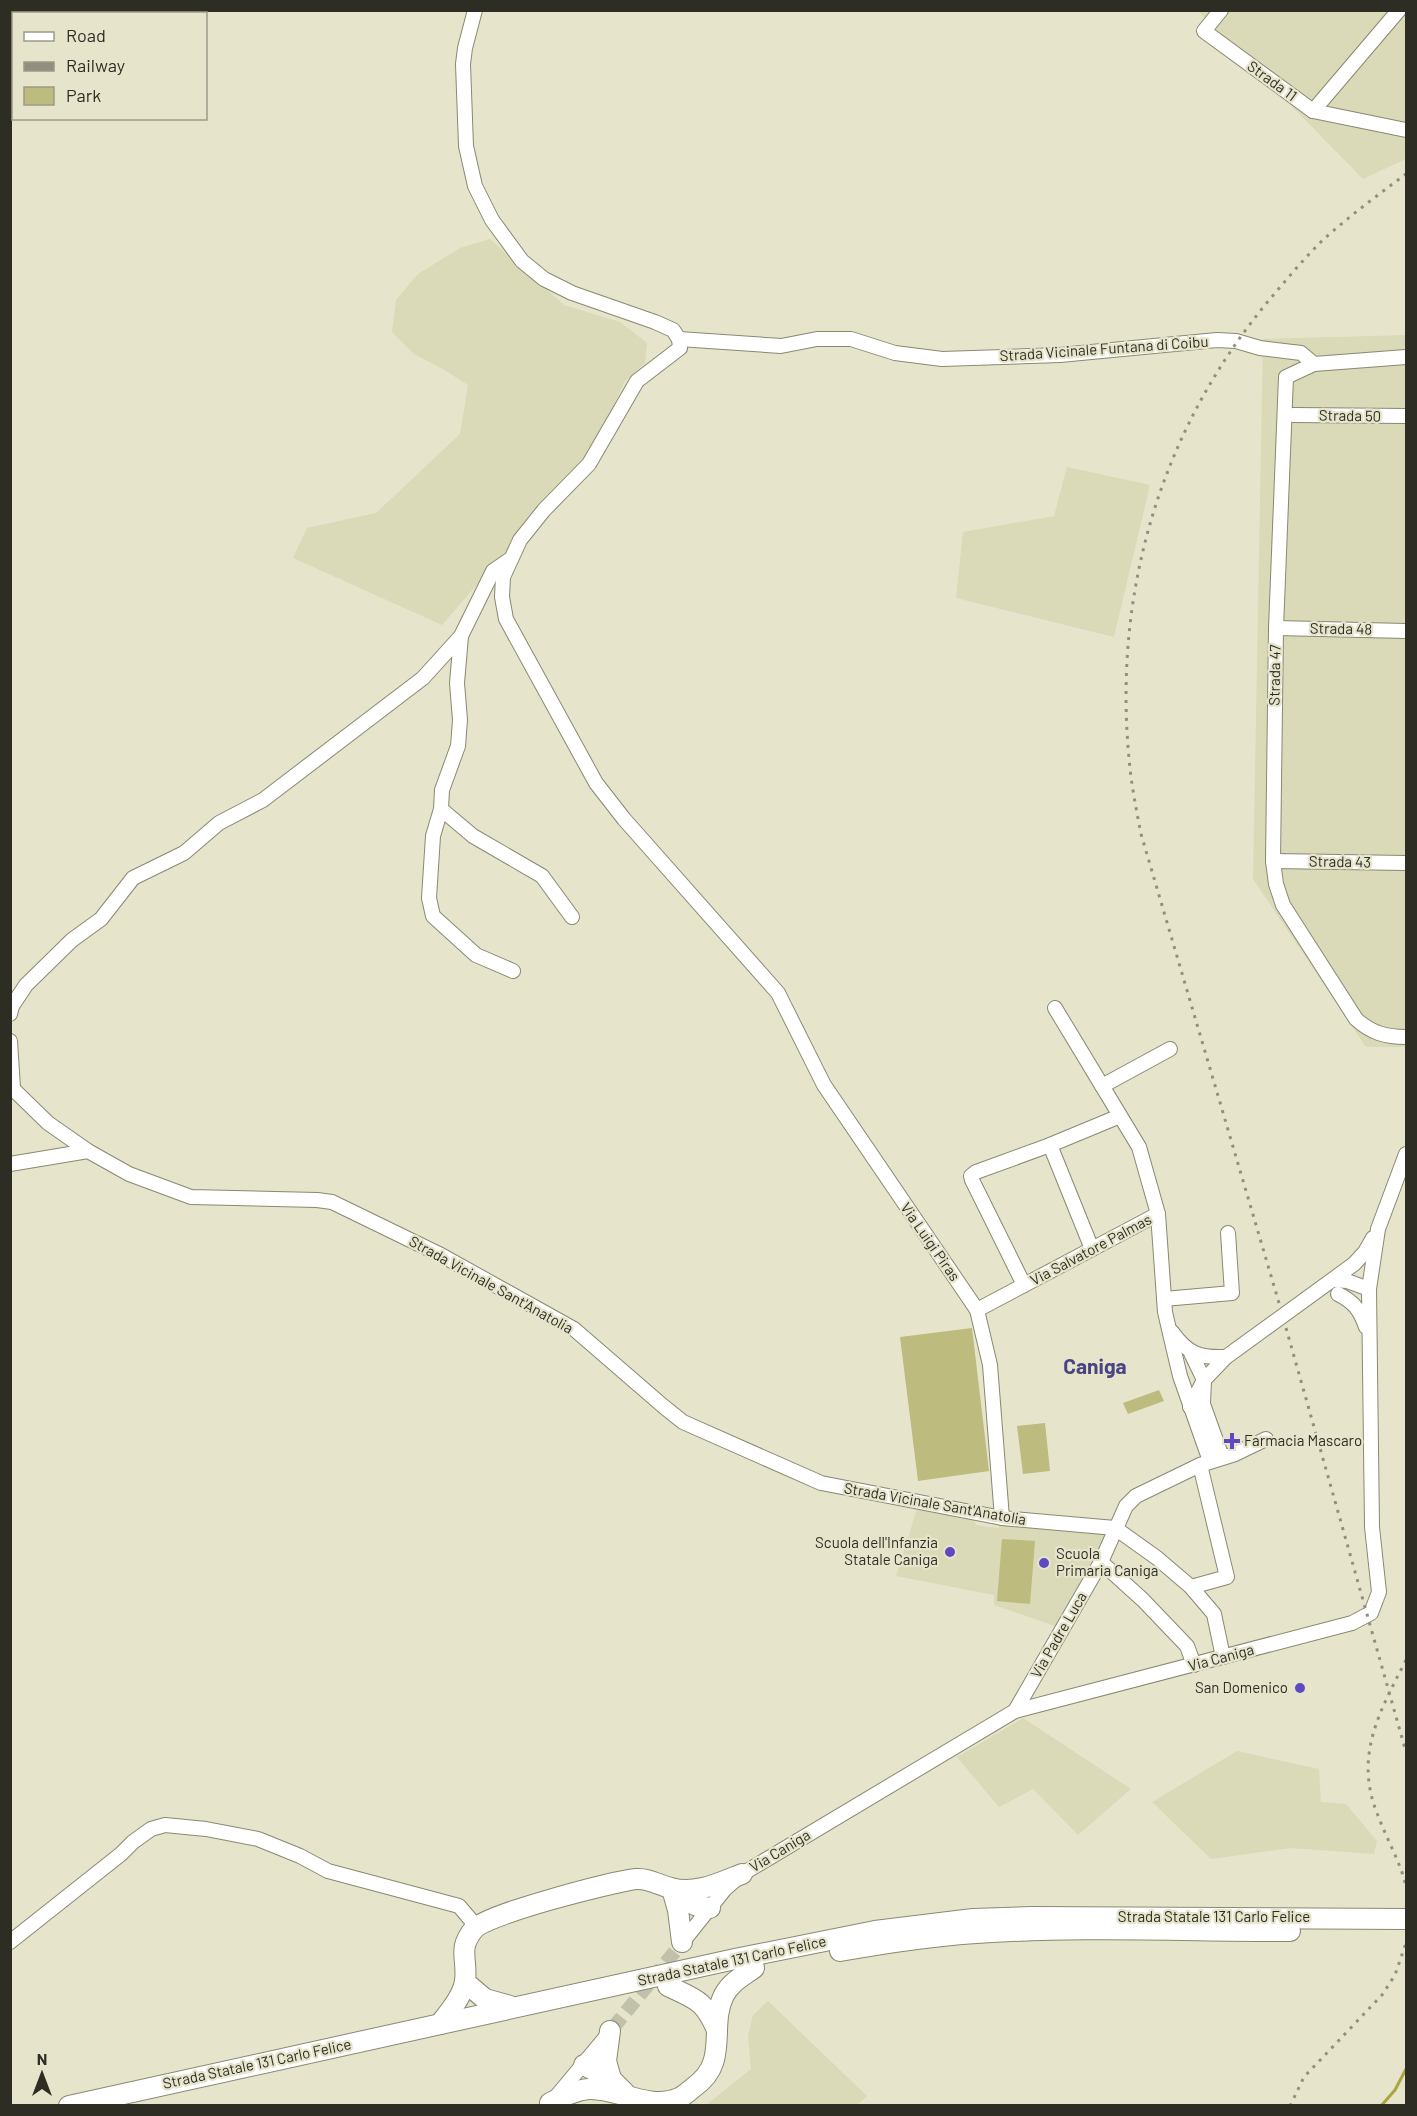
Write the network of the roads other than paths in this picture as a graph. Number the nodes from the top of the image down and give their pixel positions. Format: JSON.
{"nodes":[{"id":1,"x":475,"y":10,"type":"edge"},
{"id":2,"x":1221,"y":10,"type":"edge"},
{"id":3,"x":1399,"y":10,"type":"edge"},
{"id":4,"x":1313,"y":111,"type":"junction"},
{"id":5,"x":1407,"y":130,"type":"edge"},
{"id":6,"x":679,"y":339,"type":"junction"},
{"id":7,"x":1407,"y":357,"type":"edge"},
{"id":8,"x":1314,"y":364,"type":"junction"},
{"id":9,"x":1293,"y":415,"type":"dead end"},
{"id":10,"x":1407,"y":416,"type":"edge"},
{"id":11,"x":509,"y":560,"type":"junction"},
{"id":12,"x":1276,"y":628,"type":"junction"},
{"id":13,"x":1407,"y":631,"type":"edge"},
{"id":14,"x":461,"y":636,"type":"junction"},
{"id":15,"x":441,"y":809,"type":"junction"},
{"id":16,"x":1273,"y":861,"type":"junction"},
{"id":17,"x":1407,"y":863,"type":"edge"},
{"id":18,"x":572,"y":917,"type":"dead end"},
{"id":19,"x":513,"y":971,"type":"dead end"},
{"id":20,"x":1055,"y":1008,"type":"dead end"},
{"id":21,"x":10,"y":1014,"type":"edge"},
{"id":22,"x":1407,"y":1037,"type":"edge"},
{"id":23,"x":10,"y":1041,"type":"edge"},
{"id":24,"x":1170,"y":1049,"type":"dead end"},
{"id":25,"x":1102,"y":1086,"type":"junction"},
{"id":26,"x":12,"y":1087,"type":"edge"},
{"id":27,"x":1120,"y":1116,"type":"junction"},
{"id":28,"x":1050,"y":1145,"type":"junction"},
{"id":29,"x":88,"y":1152,"type":"junction"},
{"id":30,"x":1407,"y":1154,"type":"edge"},
{"id":31,"x":10,"y":1164,"type":"edge"},
{"id":32,"x":1158,"y":1214,"type":"junction"},
{"id":33,"x":1378,"y":1229,"type":"junction"},
{"id":34,"x":1228,"y":1233,"type":"dead end"},
{"id":35,"x":1092,"y":1249,"type":"junction"},
{"id":36,"x":1024,"y":1285,"type":"junction"},
{"id":37,"x":1336,"y":1287,"type":"junction"},
{"id":38,"x":1369,"y":1289,"type":"junction"},
{"id":39,"x":1164,"y":1299,"type":"junction"},
{"id":40,"x":977,"y":1310,"type":"junction"},
{"id":41,"x":1169,"y":1328,"type":"junction"},
{"id":42,"x":1370,"y":1340,"type":"junction"},
{"id":43,"x":1191,"y":1353,"type":"junction"},
{"id":44,"x":1226,"y":1357,"type":"junction"},
{"id":45,"x":1179,"y":1368,"type":"junction"},
{"id":46,"x":1204,"y":1380,"type":"junction"},
{"id":47,"x":1190,"y":1407,"type":"junction"},
{"id":48,"x":1266,"y":1438,"type":"dead end"},
{"id":49,"x":1211,"y":1461,"type":"junction"},
{"id":50,"x":1002,"y":1518,"type":"junction"},
{"id":51,"x":1115,"y":1528,"type":"junction"},
{"id":52,"x":1101,"y":1562,"type":"junction"},
{"id":53,"x":1191,"y":1587,"type":"junction"},
{"id":54,"x":1223,"y":1657,"type":"junction"},
{"id":55,"x":1194,"y":1665,"type":"junction"},
{"id":56,"x":1016,"y":1711,"type":"junction"},
{"id":57,"x":742,"y":1874,"type":"junction"},
{"id":58,"x":677,"y":1891,"type":"junction"},
{"id":59,"x":710,"y":1908,"type":"junction"},
{"id":60,"x":1407,"y":1919,"type":"edge"},
{"id":61,"x":1367,"y":1925,"type":"junction"},
{"id":62,"x":476,"y":1926,"type":"junction"},
{"id":63,"x":1407,"y":1932,"type":"edge"},
{"id":64,"x":10,"y":1942,"type":"edge"},
{"id":65,"x":681,"y":1943,"type":"joint"},
{"id":66,"x":822,"y":1948,"type":"junction"},
{"id":67,"x":754,"y":1968,"type":"junction"},
{"id":68,"x":465,"y":1982,"type":"junction"},
{"id":69,"x":668,"y":1986,"type":"junction"},
{"id":70,"x":516,"y":2008,"type":"junction"},
{"id":71,"x":440,"y":2024,"type":"junction"},
{"id":72,"x":612,"y":2029,"type":"joint"},
{"id":73,"x":718,"y":2033,"type":"junction"},
{"id":74,"x":584,"y":2065,"type":"junction"},
{"id":75,"x":610,"y":2084,"type":"junction"},
{"id":76,"x":549,"y":2104,"type":"edge"},
{"id":77,"x":69,"y":2106,"type":"edge"},
{"id":78,"x":128,"y":2106,"type":"edge"}],
"edges":[{"from":1,"to":6,"type":"street"},
{"from":2,"to":4,"type":"street","name":"Strada 11"},
{"from":3,"to":4,"type":"street","name":"Strada 11"},
{"from":4,"to":5,"type":"street"},
{"from":6,"to":8,"type":"street","name":"Strada Vicinale Funtana di Coibu"},
{"from":6,"to":11,"type":"street"},
{"from":7,"to":8,"type":"street","name":"Strada 47"},
{"from":8,"to":12,"type":"street","name":"Strada 47"},
{"from":9,"to":10,"type":"street","name":"Strada 50"},
{"from":11,"to":14,"type":"street"},
{"from":11,"to":40,"type":"street","name":"Via Luigi Piras"},
{"from":12,"to":13,"type":"street","name":"Strada 48"},
{"from":12,"to":16,"type":"street","name":"Strada 47"},
{"from":14,"to":15,"type":"street"},
{"from":14,"to":21,"type":"street"},
{"from":15,"to":18,"type":"street"},
{"from":15,"to":19,"type":"street"},
{"from":16,"to":17,"type":"street","name":"Strada 43"},
{"from":16,"to":22,"type":"street","name":"Strada 47"},
{"from":20,"to":25,"type":"street"},
{"from":23,"to":26,"type":"street"},
{"from":24,"to":25,"type":"street"},
{"from":25,"to":27,"type":"street"},
{"from":26,"to":29,"type":"street","name":"Strada Vicinale Sant'Anatolia"},
{"from":27,"to":28,"type":"street"},
{"from":27,"to":32,"type":"street"},
{"from":28,"to":35,"type":"street"},
{"from":28,"to":36,"type":"street","name":"Via Salvatore Palmas"},
{"from":29,"to":31,"type":"street"},
{"from":29,"to":50,"type":"street","name":"Strada Vicinale Sant'Anatolia"},
{"from":30,"to":33,"type":"street","name":"Via Caniga"},
{"from":32,"to":35,"type":"street","name":"Via Salvatore Palmas"},
{"from":32,"to":39,"type":"street"},
{"from":33,"to":37,"type":"street"},
{"from":33,"to":38,"type":"street","name":"Via Caniga"},
{"from":34,"to":39,"type":"street"},
{"from":35,"to":36,"type":"street","name":"Via Salvatore Palmas"},
{"from":36,"to":40,"type":"street","name":"Via Salvatore Palmas"},
{"from":37,"to":38,"type":"street"},
{"from":37,"to":42,"type":"street"},
{"from":37,"to":44,"type":"street"},
{"from":38,"to":42,"type":"street","name":"Via Caniga"},
{"from":39,"to":41,"type":"street"},
{"from":40,"to":50,"type":"street","name":"Via Luigi Piras"},
{"from":41,"to":43,"type":"street"},
{"from":41,"to":45,"type":"street"},
{"from":42,"to":54,"type":"street","name":"Via Caniga"},
{"from":43,"to":44,"type":"street"},
{"from":43,"to":46,"type":"street"},
{"from":44,"to":46,"type":"street"},
{"from":45,"to":46,"type":"street"},
{"from":45,"to":47,"type":"street"},
{"from":46,"to":47,"type":"street"},
{"from":46,"to":49,"type":"street"},
{"from":47,"to":49,"type":"street"},
{"from":48,"to":49,"type":"street","name":"Via Padre Luca"},
{"from":49,"to":51,"type":"street","name":"Via Padre Luca"},
{"from":49,"to":53,"type":"street"},
{"from":50,"to":51,"type":"street","name":"Strada Vicinale Sant'Anatolia"},
{"from":51,"to":52,"type":"street","name":"Via Padre Luca"},
{"from":51,"to":53,"type":"street"},
{"from":52,"to":55,"type":"street"},
{"from":52,"to":56,"type":"street","name":"Via Padre Luca"},
{"from":53,"to":54,"type":"street"},
{"from":54,"to":55,"type":"street","name":"Via Caniga"},
{"from":55,"to":56,"type":"street","name":"Via Caniga"},
{"from":56,"to":57,"type":"street","name":"Via Caniga"},
{"from":57,"to":58,"type":"highway"},
{"from":57,"to":59,"type":"street","name":"Via Caniga"},
{"from":58,"to":59,"type":"highway"},
{"from":58,"to":62,"type":"highway"},
{"from":58,"to":65,"type":"highway"},
{"from":59,"to":65,"type":"street","name":"Via Caniga"},
{"from":60,"to":61,"type":"highway","name":"Strada Statale 131 Carlo Felice"},
{"from":61,"to":63,"type":"highway","name":"Strada Statale 131 Carlo Felice"},
{"from":61,"to":66,"type":"highway","name":"Strada Statale 131 Carlo Felice"},
{"from":62,"to":64,"type":"street"},
{"from":62,"to":68,"type":"highway"},
{"from":66,"to":67,"type":"highway","name":"Strada Statale 131 Carlo Felice"},
{"from":66,"to":70,"type":"highway","name":"Strada Statale 131 Carlo Felice"},
{"from":67,"to":69,"type":"highway","name":"Strada Statale 131 Carlo Felice"},
{"from":67,"to":73,"type":"highway"},
{"from":68,"to":70,"type":"highway"},
{"from":68,"to":71,"type":"highway"},
{"from":69,"to":73,"type":"highway"},
{"from":69,"to":78,"type":"highway","name":"Strada Statale 131 Carlo Felice"},
{"from":70,"to":71,"type":"highway","name":"Strada Statale 131 Carlo Felice"},
{"from":71,"to":77,"type":"highway","name":"Strada Statale 131 Carlo Felice"},
{"from":72,"to":74,"type":"street"},
{"from":72,"to":75,"type":"highway"},
{"from":73,"to":75,"type":"highway"},
{"from":74,"to":75,"type":"highway"},
{"from":74,"to":76,"type":"street"},
{"from":75,"to":76,"type":"highway"}]}
